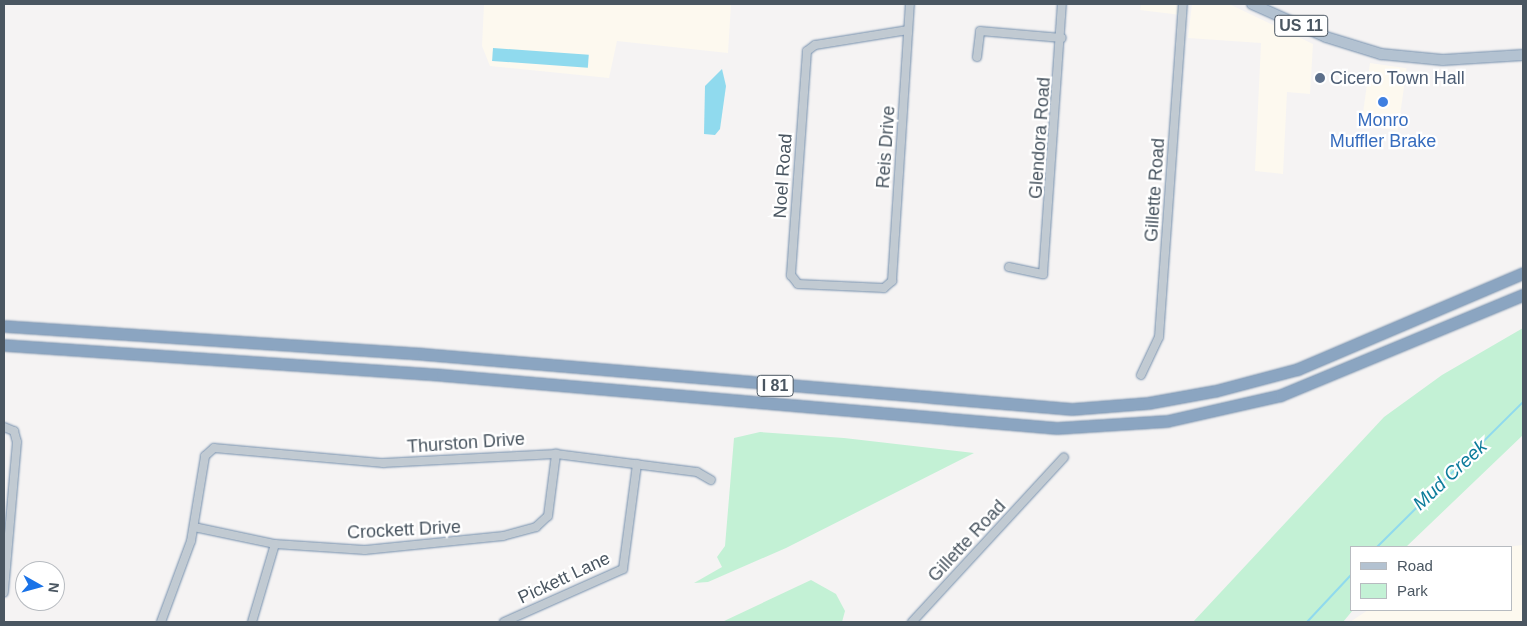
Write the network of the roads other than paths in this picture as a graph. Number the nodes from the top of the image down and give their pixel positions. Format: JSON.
{"nodes":[{"id":1,"x":910,"y":4,"type":"edge"},
{"id":2,"x":1062,"y":4,"type":"edge"},
{"id":3,"x":1183,"y":4,"type":"edge"},
{"id":4,"x":1252,"y":4,"type":"edge"},
{"id":5,"x":908,"y":30,"type":"junction"},
{"id":6,"x":1062,"y":38,"type":"junction"},
{"id":7,"x":1523,"y":55,"type":"edge"},
{"id":8,"x":977,"y":57,"type":"dead end"},
{"id":9,"x":1009,"y":267,"type":"dead end"},
{"id":10,"x":1523,"y":273,"type":"edge"},
{"id":11,"x":806,"y":285,"type":"joint"},
{"id":12,"x":1523,"y":295,"type":"edge"},
{"id":13,"x":4,"y":326,"type":"edge"},
{"id":14,"x":4,"y":345,"type":"edge"},
{"id":15,"x":1141,"y":375,"type":"dead end"},
{"id":16,"x":4,"y":427,"type":"edge"},
{"id":17,"x":556,"y":454,"type":"junction"},
{"id":18,"x":1064,"y":457,"type":"dead end"},
{"id":19,"x":637,"y":464,"type":"junction"},
{"id":20,"x":711,"y":480,"type":"dead end"},
{"id":21,"x":194,"y":528,"type":"junction"},
{"id":22,"x":275,"y":544,"type":"junction"},
{"id":23,"x":4,"y":592,"type":"edge"},
{"id":24,"x":161,"y":622,"type":"edge"},
{"id":25,"x":252,"y":622,"type":"edge"},
{"id":26,"x":504,"y":622,"type":"edge"},
{"id":27,"x":912,"y":622,"type":"edge"}],
"edges":[{"from":1,"to":5,"type":"street","name":"Reis Drive"},
{"from":2,"to":6,"type":"street","name":"Glendora Road"},
{"from":3,"to":15,"type":"street","name":"Gillette Road"},
{"from":4,"to":7,"type":"main road","number":"US 11"},
{"from":5,"to":11,"type":"street","name":"Reis Drive"},
{"from":5,"to":11,"type":"street","name":"Noel Road"},
{"from":6,"to":8,"type":"street"},
{"from":6,"to":9,"type":"street","name":"Glendora Road"},
{"from":10,"to":13,"type":"highway","number":"I 81"},
{"from":12,"to":14,"type":"highway","number":"I 81"},
{"from":16,"to":23,"type":"street"},
{"from":17,"to":19,"type":"street","name":"Thurston Drive"},
{"from":17,"to":21,"type":"street","name":"Thurston Drive"},
{"from":17,"to":22,"type":"street","name":"Crockett Drive"},
{"from":18,"to":27,"type":"street","name":"Gillette Road"},
{"from":19,"to":20,"type":"street","name":"Thurston Drive"},
{"from":19,"to":26,"type":"street","name":"Pickett Lane"},
{"from":21,"to":22,"type":"street","name":"Crockett Drive"},
{"from":21,"to":24,"type":"street"},
{"from":22,"to":25,"type":"street"}]}
